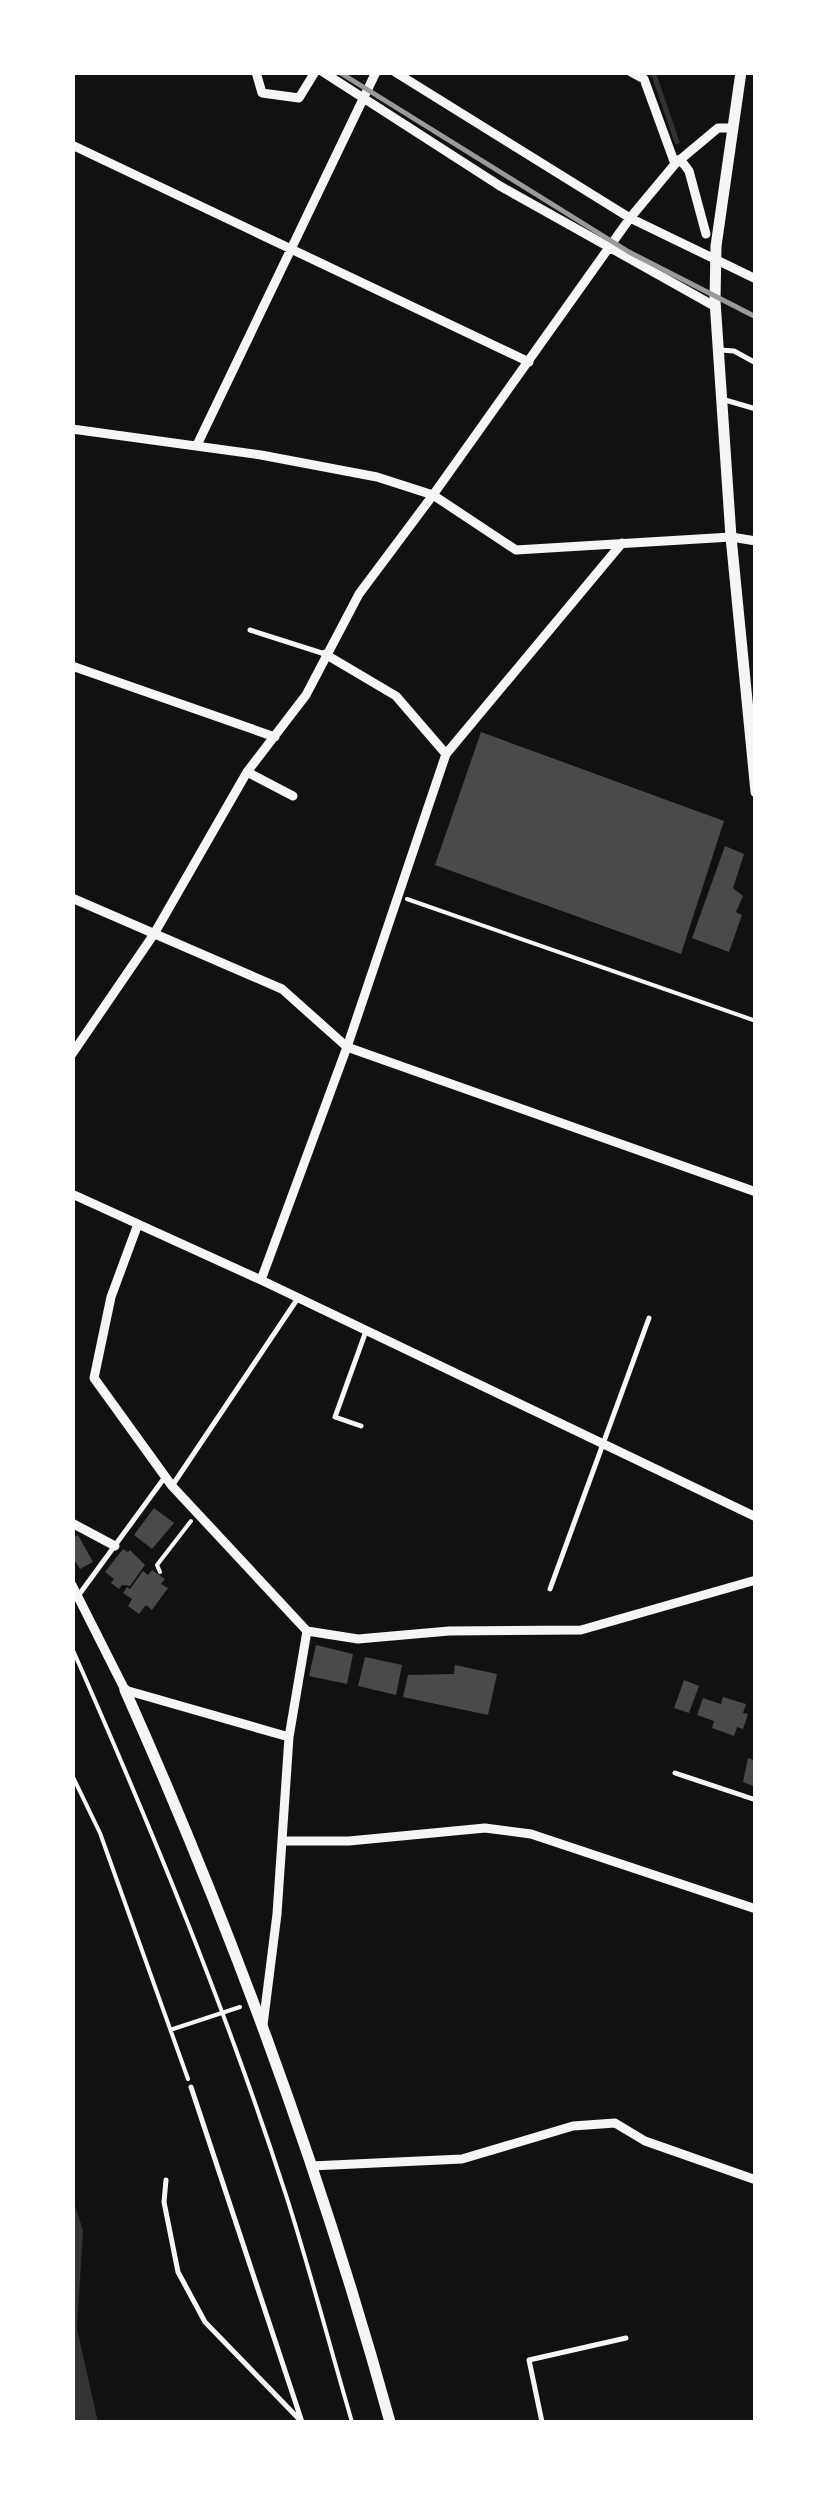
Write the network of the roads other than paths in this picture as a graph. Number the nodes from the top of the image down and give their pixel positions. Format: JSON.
{"nodes":[{"id":1,"x":256,"y":72,"type":"edge"},
{"id":2,"x":315,"y":72,"type":"edge"},
{"id":3,"x":323,"y":72,"type":"edge"},
{"id":4,"x":376,"y":72,"type":"edge"},
{"id":5,"x":395,"y":72,"type":"edge"},
{"id":6,"x":631,"y":72,"type":"edge"},
{"id":7,"x":741,"y":72,"type":"edge"},
{"id":8,"x":363,"y":100,"type":"junction"},
{"id":9,"x":732,"y":128,"type":"junction"},
{"id":10,"x":72,"y":144,"type":"edge"},
{"id":11,"x":678,"y":161,"type":"junction"},
{"id":12,"x":630,"y":218,"type":"junction"},
{"id":13,"x":706,"y":234,"type":"dead end"},
{"id":14,"x":608,"y":248,"type":"junction"},
{"id":15,"x":291,"y":249,"type":"junction"},
{"id":16,"x":716,"y":259,"type":"junction"},
{"id":17,"x":756,"y":279,"type":"edge"},
{"id":18,"x":716,"y":308,"type":"junction"},
{"id":19,"x":720,"y":350,"type":"junction"},
{"id":20,"x":529,"y":362,"type":"junction"},
{"id":21,"x":756,"y":362,"type":"edge"},
{"id":22,"x":722,"y":400,"type":"junction"},
{"id":23,"x":756,"y":409,"type":"edge"},
{"id":24,"x":72,"y":429,"type":"edge"},
{"id":25,"x":197,"y":445,"type":"junction"},
{"id":26,"x":433,"y":495,"type":"junction"},
{"id":27,"x":730,"y":537,"type":"junction"},
{"id":28,"x":756,"y":542,"type":"edge"},
{"id":29,"x":622,"y":543,"type":"junction"},
{"id":30,"x":250,"y":630,"type":"dead end"},
{"id":31,"x":325,"y":654,"type":"junction"},
{"id":32,"x":72,"y":666,"type":"edge"},
{"id":33,"x":275,"y":738,"type":"junction"},
{"id":34,"x":446,"y":754,"type":"junction"},
{"id":35,"x":247,"y":772,"type":"junction"},
{"id":36,"x":756,"y":792,"type":"edge"},
{"id":37,"x":293,"y":796,"type":"dead end"},
{"id":38,"x":72,"y":898,"type":"edge"},
{"id":39,"x":154,"y":934,"type":"junction"},
{"id":40,"x":346,"y":1048,"type":"junction"},
{"id":41,"x":72,"y":1054,"type":"edge"},
{"id":42,"x":756,"y":1192,"type":"edge"},
{"id":43,"x":72,"y":1194,"type":"edge"},
{"id":44,"x":138,"y":1224,"type":"junction"},
{"id":45,"x":261,"y":1280,"type":"junction"},
{"id":46,"x":298,"y":1298,"type":"junction"},
{"id":47,"x":649,"y":1318,"type":"dead end"},
{"id":48,"x":366,"y":1331,"type":"junction"},
{"id":49,"x":361,"y":1426,"type":"dead end"},
{"id":50,"x":600,"y":1445,"type":"junction"},
{"id":51,"x":169,"y":1482,"type":"junction"},
{"id":52,"x":756,"y":1517,"type":"edge"},
{"id":53,"x":72,"y":1524,"type":"edge"},
{"id":54,"x":115,"y":1546,"type":"junction"},
{"id":55,"x":756,"y":1580,"type":"edge"},
{"id":56,"x":72,"y":1585,"type":"edge"},
{"id":57,"x":550,"y":1588,"type":"dead end"},
{"id":58,"x":78,"y":1596,"type":"junction"},
{"id":59,"x":307,"y":1631,"type":"junction"},
{"id":60,"x":125,"y":1690,"type":"junction"},
{"id":61,"x":289,"y":1738,"type":"junction"},
{"id":62,"x":676,"y":1773,"type":"dead end"},
{"id":63,"x":756,"y":1800,"type":"edge"},
{"id":64,"x":282,"y":1841,"type":"junction"},
{"id":65,"x":756,"y":1909,"type":"edge"},
{"id":66,"x":263,"y":2028,"type":"junction"},
{"id":67,"x":192,"y":2087,"type":"road end"},
{"id":68,"x":311,"y":2166,"type":"junction"},
{"id":69,"x":166,"y":2180,"type":"dead end"},
{"id":70,"x":756,"y":2180,"type":"edge"},
{"id":71,"x":626,"y":2338,"type":"dead end"},
{"id":72,"x":302,"y":2422,"type":"edge"},
{"id":73,"x":390,"y":2422,"type":"edge"},
{"id":74,"x":542,"y":2422,"type":"edge"}],
"edges":[{"from":1,"to":2,"type":"street"},
{"from":3,"to":8,"type":"street"},
{"from":4,"to":8,"type":"street"},
{"from":5,"to":12,"type":"street"},
{"from":6,"to":11,"type":"street"},
{"from":7,"to":9,"type":"street"},
{"from":8,"to":14,"type":"street"},
{"from":8,"to":15,"type":"street"},
{"from":9,"to":11,"type":"street"},
{"from":9,"to":16,"type":"street"},
{"from":10,"to":15,"type":"street"},
{"from":11,"to":12,"type":"street"},
{"from":11,"to":13,"type":"street"},
{"from":12,"to":14,"type":"street"},
{"from":12,"to":16,"type":"street"},
{"from":14,"to":18,"type":"street"},
{"from":14,"to":20,"type":"street"},
{"from":15,"to":20,"type":"street"},
{"from":15,"to":25,"type":"street"},
{"from":16,"to":17,"type":"street"},
{"from":16,"to":18,"type":"street"},
{"from":18,"to":19,"type":"street"},
{"from":19,"to":21,"type":"lane"},
{"from":19,"to":22,"type":"street"},
{"from":20,"to":26,"type":"street"},
{"from":22,"to":23,"type":"lane"},
{"from":22,"to":27,"type":"street"},
{"from":24,"to":25,"type":"street"},
{"from":25,"to":26,"type":"street"},
{"from":26,"to":29,"type":"street"},
{"from":26,"to":31,"type":"street"},
{"from":27,"to":28,"type":"street"},
{"from":27,"to":29,"type":"street"},
{"from":27,"to":36,"type":"street"},
{"from":29,"to":34,"type":"street"},
{"from":30,"to":31,"type":"lane"},
{"from":31,"to":33,"type":"street"},
{"from":31,"to":34,"type":"street"},
{"from":32,"to":33,"type":"street"},
{"from":33,"to":35,"type":"street"},
{"from":34,"to":40,"type":"street"},
{"from":35,"to":37,"type":"street"},
{"from":35,"to":39,"type":"street"},
{"from":38,"to":39,"type":"street"},
{"from":39,"to":40,"type":"street"},
{"from":39,"to":41,"type":"street"},
{"from":40,"to":42,"type":"street"},
{"from":40,"to":45,"type":"street"},
{"from":43,"to":44,"type":"street"},
{"from":44,"to":45,"type":"street"},
{"from":44,"to":51,"type":"street"},
{"from":45,"to":46,"type":"street"},
{"from":46,"to":48,"type":"street"},
{"from":46,"to":51,"type":"lane"},
{"from":47,"to":50,"type":"lane"},
{"from":48,"to":49,"type":"lane"},
{"from":48,"to":50,"type":"street"},
{"from":50,"to":52,"type":"street"},
{"from":50,"to":57,"type":"lane"},
{"from":51,"to":54,"type":"lane"},
{"from":51,"to":59,"type":"street"},
{"from":53,"to":54,"type":"street"},
{"from":54,"to":58,"type":"lane"},
{"from":55,"to":59,"type":"street"},
{"from":56,"to":58,"type":"street"},
{"from":58,"to":60,"type":"street"},
{"from":59,"to":61,"type":"street"},
{"from":60,"to":61,"type":"street"},
{"from":60,"to":66,"type":"street"},
{"from":61,"to":64,"type":"street"},
{"from":62,"to":63,"type":"lane"},
{"from":64,"to":65,"type":"street"},
{"from":64,"to":66,"type":"street"},
{"from":66,"to":68,"type":"street"},
{"from":67,"to":72,"type":"lane"},
{"from":68,"to":70,"type":"street"},
{"from":68,"to":73,"type":"street"},
{"from":69,"to":72,"type":"lane"},
{"from":71,"to":74,"type":"lane"}]}
